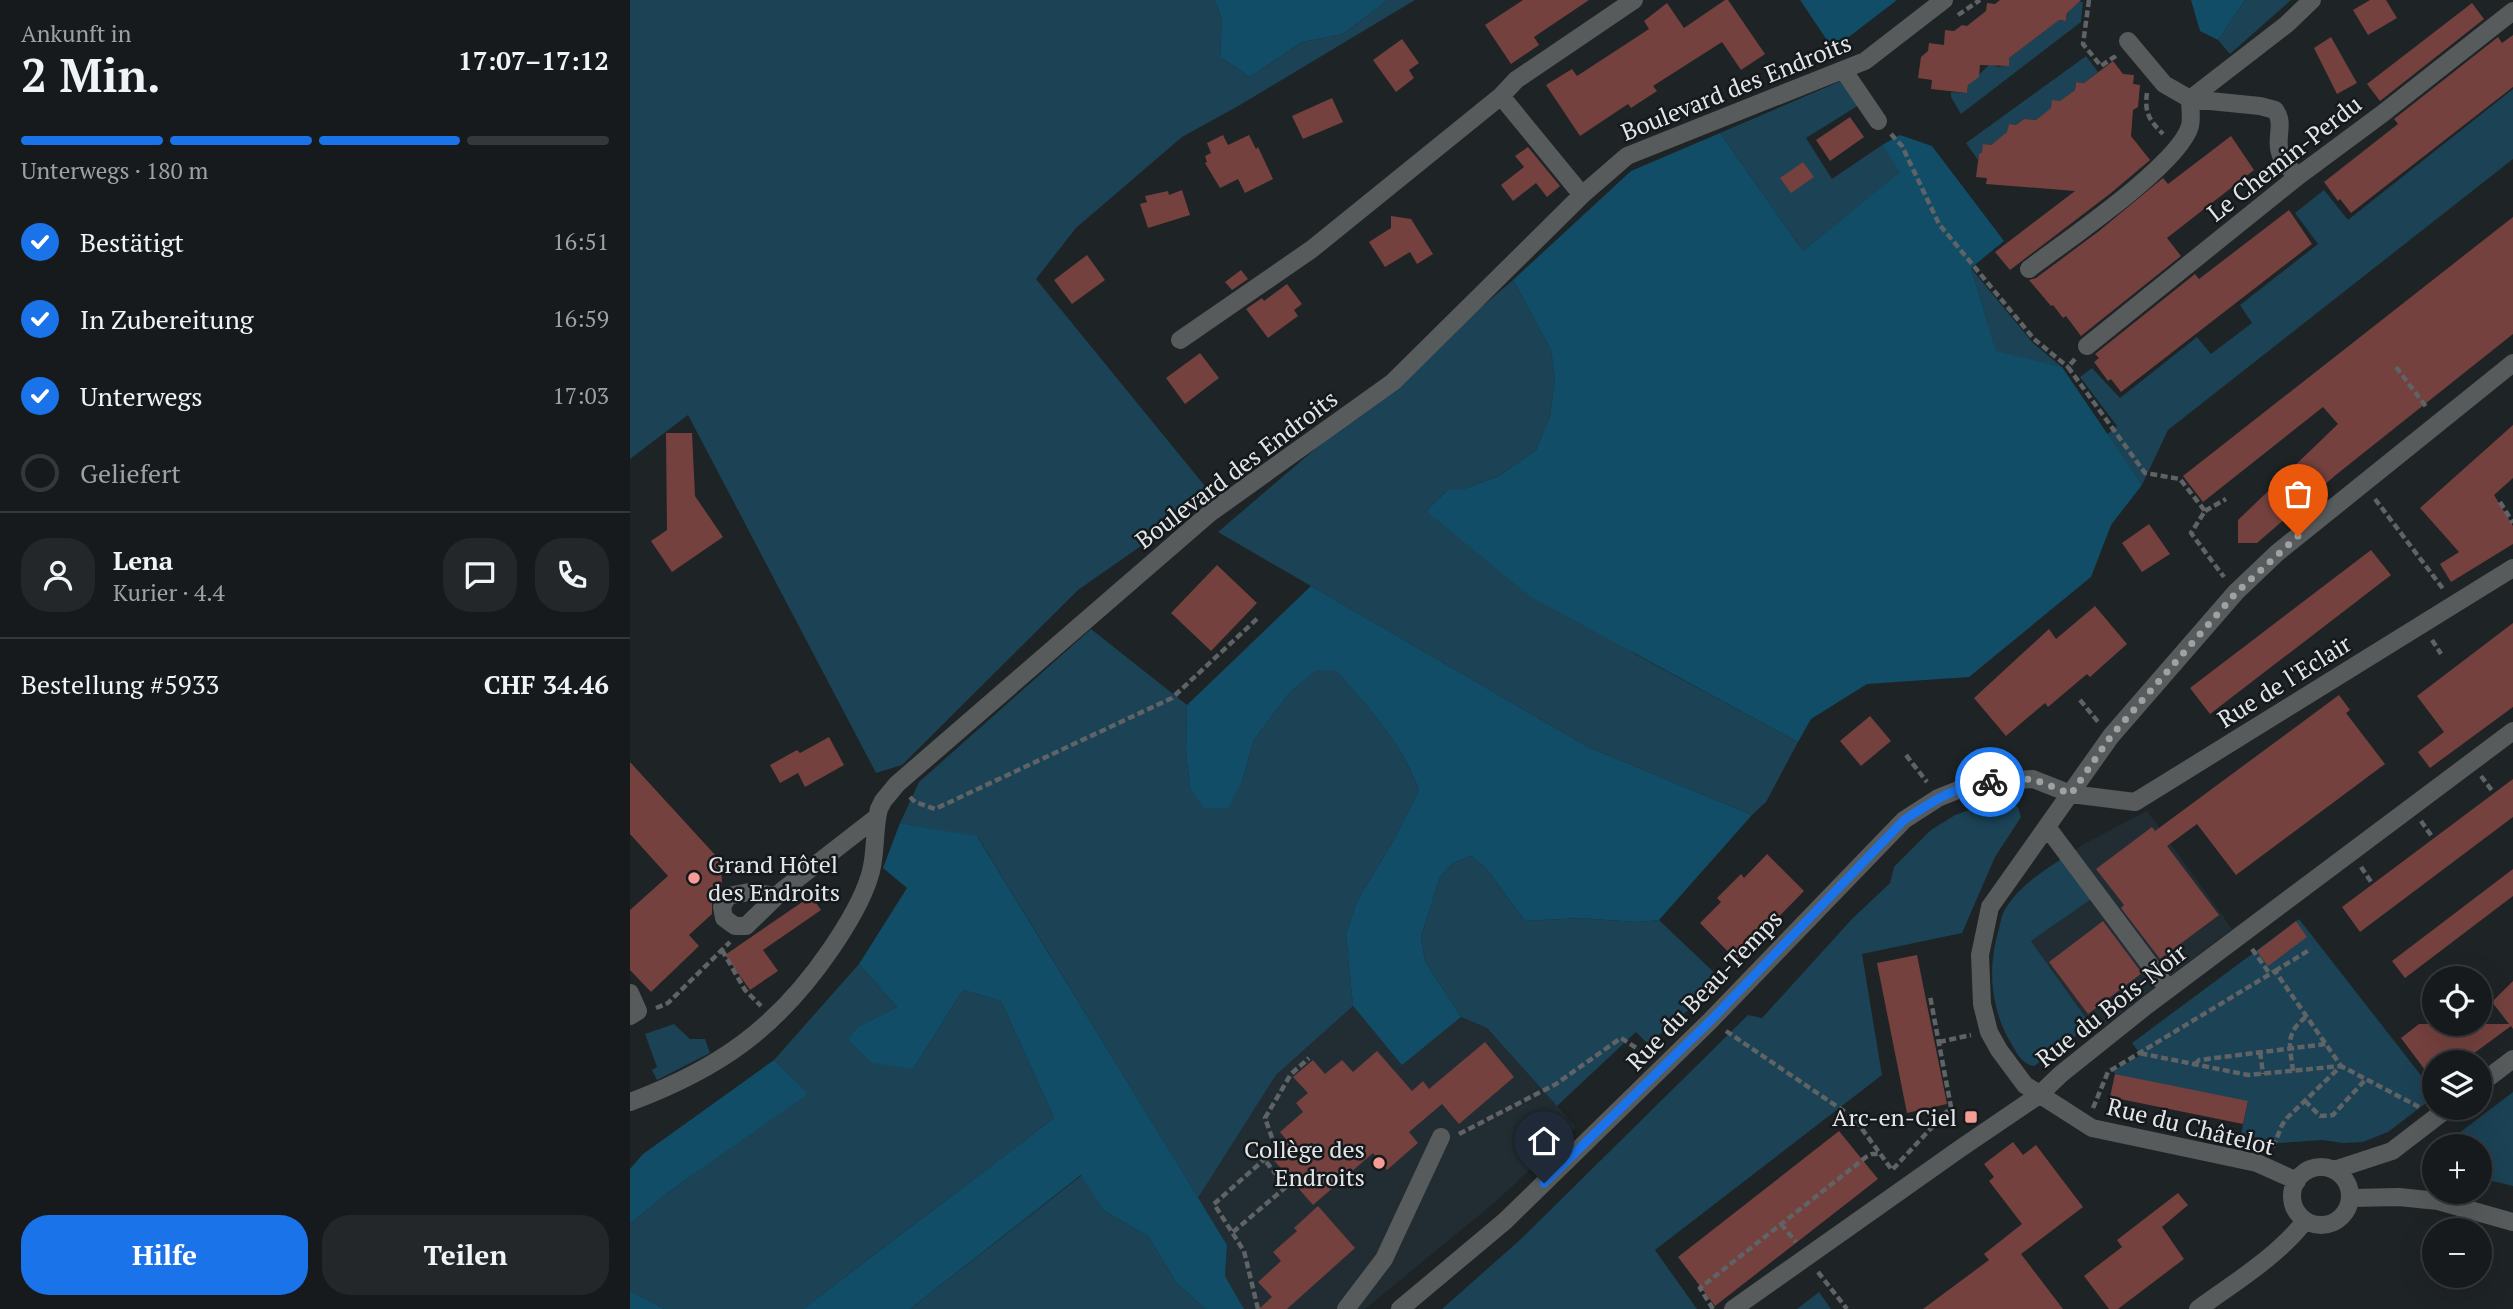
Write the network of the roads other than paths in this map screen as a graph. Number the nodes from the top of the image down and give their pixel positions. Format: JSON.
{"nodes":[{"id":1,"x":1634,"y":0,"type":"edge"},
{"id":2,"x":1944,"y":0,"type":"edge"},
{"id":3,"x":2312,"y":0,"type":"edge"},
{"id":4,"x":2513,"y":11,"type":"edge"},
{"id":5,"x":2128,"y":41,"type":"dead end"},
{"id":6,"x":1844,"y":71,"type":"junction"},
{"id":7,"x":1501,"y":96,"type":"junction"},
{"id":8,"x":2190,"y":99,"type":"junction"},
{"id":9,"x":1878,"y":121,"type":"road end"},
{"id":10,"x":2297,"y":177,"type":"junction"},
{"id":11,"x":1582,"y":195,"type":"junction"},
{"id":12,"x":2029,"y":269,"type":"dead end"},
{"id":13,"x":1180,"y":340,"type":"dead end"},
{"id":14,"x":2087,"y":346,"type":"dead end"},
{"id":15,"x":2513,"y":363,"type":"edge"},
{"id":16,"x":2513,"y":568,"type":"edge"},
{"id":17,"x":2513,"y":731,"type":"edge"},
{"id":18,"x":2071,"y":794,"type":"junction"},
{"id":19,"x":877,"y":817,"type":"junction"},
{"id":20,"x":2048,"y":827,"type":"junction"},
{"id":21,"x":777,"y":896,"type":"junction"},
{"id":22,"x":2168,"y":989,"type":"junction"},
{"id":23,"x":630,"y":993,"type":"edge"},
{"id":24,"x":634,"y":1013,"type":"edge"},
{"id":25,"x":2513,"y":1059,"type":"edge"},
{"id":26,"x":2492,"y":1075,"type":"edge"},
{"id":27,"x":2039,"y":1095,"type":"junction"},
{"id":28,"x":630,"y":1102,"type":"edge"},
{"id":29,"x":2433,"y":1120,"type":"edge"},
{"id":30,"x":1441,"y":1137,"type":"dead end"},
{"id":31,"x":2334,"y":1170,"type":"junction"},
{"id":32,"x":2297,"y":1181,"type":"junction"},
{"id":33,"x":2351,"y":1198,"type":"junction"},
{"id":34,"x":2305,"y":1221,"type":"junction"},
{"id":35,"x":2513,"y":1222,"type":"edge"},
{"id":36,"x":1346,"y":1309,"type":"edge"},
{"id":37,"x":1400,"y":1309,"type":"edge"},
{"id":38,"x":1733,"y":1309,"type":"edge"},
{"id":39,"x":2199,"y":1309,"type":"edge"}],
"edges":[{"from":1,"to":7,"type":"street"},
{"from":2,"to":6,"type":"street","name":"Boulevard des Endroits"},
{"from":3,"to":8,"type":"street"},
{"from":4,"to":10,"type":"street","name":"Le Chemin-Perdu"},
{"from":5,"to":8,"type":"street"},
{"from":6,"to":9,"type":"street"},
{"from":6,"to":11,"type":"street","name":"Boulevard des Endroits"},
{"from":7,"to":11,"type":"street"},
{"from":7,"to":13,"type":"street"},
{"from":8,"to":10,"type":"street"},
{"from":8,"to":12,"type":"street"},
{"from":10,"to":14,"type":"street","name":"Le Chemin-Perdu"},
{"from":11,"to":19,"type":"street","name":"Boulevard des Endroits"},
{"from":15,"to":18,"type":"street","name":"Rue du Châtelot"},
{"from":16,"to":18,"type":"street","name":"Rue de l'Eclair"},
{"from":17,"to":22,"type":"street","name":"Rue du Bois-Noir"},
{"from":18,"to":20,"type":"street","name":"Rue du Châtelot"},
{"from":18,"to":37,"type":"street","name":"Rue du Beau-Temps"},
{"from":19,"to":21,"type":"street"},
{"from":19,"to":28,"type":"street","name":"Boulevard des Endroits"},
{"from":20,"to":22,"type":"street"},
{"from":20,"to":27,"type":"street","name":"Rue du Châtelot"},
{"from":21,"to":21,"type":"street"},
{"from":22,"to":27,"type":"street","name":"Rue du Bois-Noir"},
{"from":23,"to":24,"type":"street"},
{"from":25,"to":26,"type":"street"},
{"from":27,"to":32,"type":"street","name":"Rue du Châtelot"},
{"from":27,"to":38,"type":"street","name":"Rue du Bois-Noir"},
{"from":29,"to":31,"type":"street"},
{"from":30,"to":36,"type":"street"},
{"from":31,"to":32,"type":"street"},
{"from":31,"to":33,"type":"street"},
{"from":32,"to":34,"type":"street"},
{"from":33,"to":34,"type":"street"},
{"from":33,"to":35,"type":"street"},
{"from":34,"to":39,"type":"street"}]}
